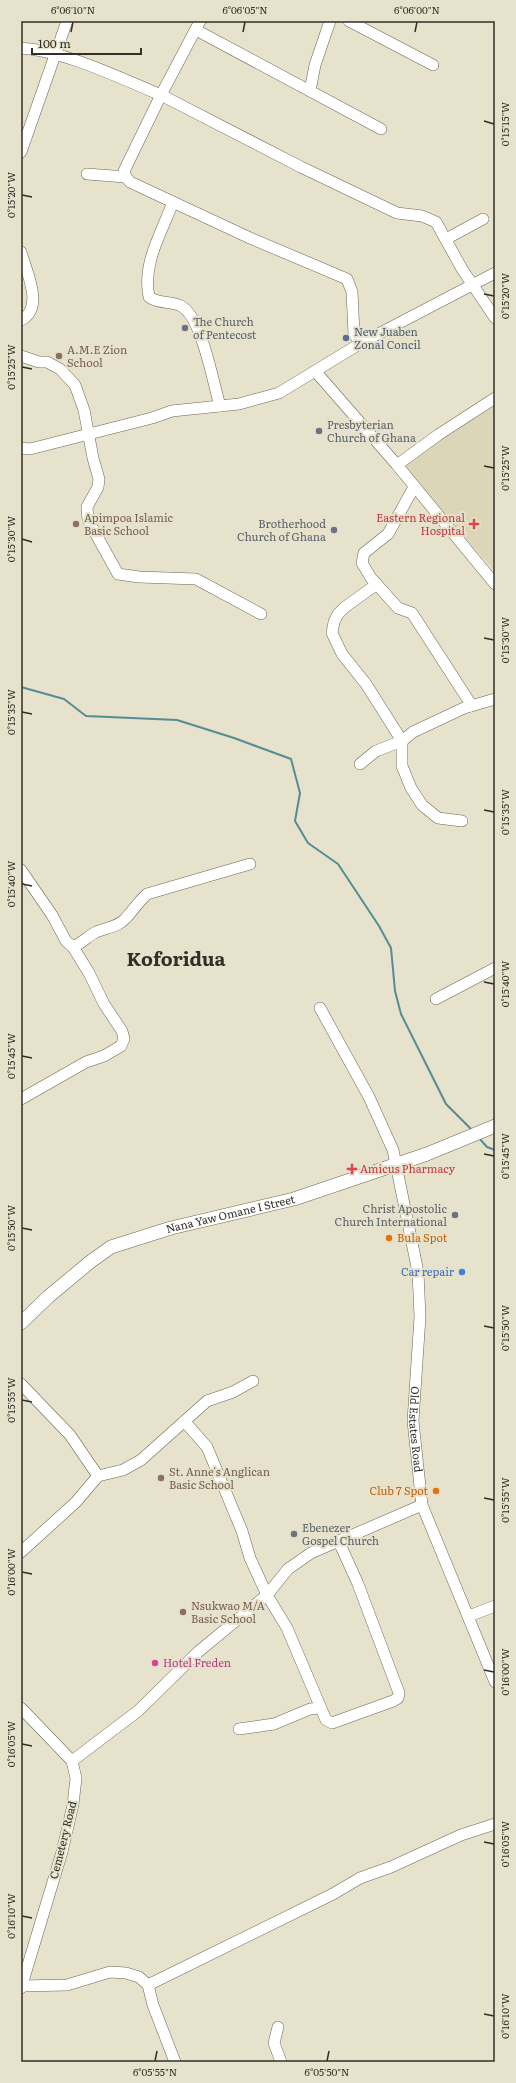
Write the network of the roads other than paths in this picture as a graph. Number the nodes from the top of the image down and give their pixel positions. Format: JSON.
{"nodes":[{"id":1,"x":67,"y":21,"type":"edge"},
{"id":2,"x":330,"y":21,"type":"edge"},
{"id":3,"x":349,"y":21,"type":"edge"},
{"id":4,"x":198,"y":25,"type":"edge"},
{"id":5,"x":21,"y":48,"type":"edge"},
{"id":6,"x":56,"y":54,"type":"junction"},
{"id":7,"x":433,"y":65,"type":"dead end"},
{"id":8,"x":310,"y":91,"type":"junction"},
{"id":9,"x":160,"y":95,"type":"junction"},
{"id":10,"x":381,"y":129,"type":"dead end"},
{"id":11,"x":21,"y":152,"type":"edge"},
{"id":12,"x":87,"y":174,"type":"dead end"},
{"id":13,"x":126,"y":177,"type":"junction"},
{"id":14,"x":173,"y":202,"type":"junction"},
{"id":15,"x":484,"y":220,"type":"dead end"},
{"id":16,"x":446,"y":239,"type":"junction"},
{"id":17,"x":21,"y":252,"type":"edge"},
{"id":18,"x":495,"y":273,"type":"edge"},
{"id":19,"x":474,"y":284,"type":"junction"},
{"id":20,"x":495,"y":318,"type":"edge"},
{"id":21,"x":21,"y":320,"type":"edge"},
{"id":22,"x":361,"y":343,"type":"junction"},
{"id":23,"x":21,"y":356,"type":"edge"},
{"id":24,"x":316,"y":372,"type":"junction"},
{"id":25,"x":495,"y":398,"type":"edge"},
{"id":26,"x":220,"y":406,"type":"junction"},
{"id":27,"x":88,"y":434,"type":"junction"},
{"id":28,"x":21,"y":448,"type":"edge"},
{"id":29,"x":397,"y":465,"type":"junction"},
{"id":30,"x":414,"y":487,"type":"junction"},
{"id":31,"x":377,"y":584,"type":"junction"},
{"id":32,"x":495,"y":584,"type":"edge"},
{"id":33,"x":261,"y":614,"type":"dead end"},
{"id":34,"x":495,"y":699,"type":"edge"},
{"id":35,"x":472,"y":706,"type":"junction"},
{"id":36,"x":402,"y":741,"type":"junction"},
{"id":37,"x":360,"y":764,"type":"dead end"},
{"id":38,"x":462,"y":821,"type":"dead end"},
{"id":39,"x":250,"y":864,"type":"dead end"},
{"id":40,"x":21,"y":870,"type":"edge"},
{"id":41,"x":73,"y":947,"type":"junction"},
{"id":42,"x":495,"y":968,"type":"edge"},
{"id":43,"x":436,"y":998,"type":"dead end"},
{"id":44,"x":320,"y":1008,"type":"dead end"},
{"id":45,"x":21,"y":1099,"type":"edge"},
{"id":46,"x":492,"y":1128,"type":"edge"},
{"id":47,"x":396,"y":1164,"type":"junction"},
{"id":48,"x":21,"y":1323,"type":"edge"},
{"id":49,"x":253,"y":1381,"type":"dead end"},
{"id":50,"x":21,"y":1384,"type":"edge"},
{"id":51,"x":185,"y":1422,"type":"junction"},
{"id":52,"x":98,"y":1476,"type":"junction"},
{"id":53,"x":422,"y":1505,"type":"junction"},
{"id":54,"x":340,"y":1542,"type":"junction"},
{"id":55,"x":21,"y":1552,"type":"edge"},
{"id":56,"x":267,"y":1595,"type":"junction"},
{"id":57,"x":495,"y":1606,"type":"edge"},
{"id":58,"x":468,"y":1616,"type":"junction"},
{"id":59,"x":495,"y":1682,"type":"edge"},
{"id":60,"x":21,"y":1708,"type":"edge"},
{"id":61,"x":320,"y":1708,"type":"junction"},
{"id":62,"x":239,"y":1729,"type":"dead end"},
{"id":63,"x":72,"y":1761,"type":"junction"},
{"id":64,"x":495,"y":1824,"type":"edge"},
{"id":65,"x":148,"y":1985,"type":"junction"},
{"id":66,"x":21,"y":1987,"type":"edge"},
{"id":67,"x":278,"y":2027,"type":"dead end"},
{"id":68,"x":175,"y":2062,"type":"edge"},
{"id":69,"x":281,"y":2062,"type":"edge"}],
"edges":[{"from":1,"to":6,"type":"street"},
{"from":2,"to":8,"type":"street"},
{"from":3,"to":7,"type":"street"},
{"from":4,"to":8,"type":"street"},
{"from":4,"to":9,"type":"street"},
{"from":5,"to":6,"type":"street"},
{"from":6,"to":9,"type":"street"},
{"from":6,"to":11,"type":"street"},
{"from":8,"to":10,"type":"street"},
{"from":9,"to":13,"type":"street"},
{"from":9,"to":16,"type":"street"},
{"from":12,"to":13,"type":"street"},
{"from":13,"to":14,"type":"street"},
{"from":14,"to":22,"type":"street"},
{"from":14,"to":26,"type":"street"},
{"from":15,"to":16,"type":"street"},
{"from":16,"to":19,"type":"street"},
{"from":17,"to":21,"type":"street"},
{"from":18,"to":19,"type":"street"},
{"from":19,"to":20,"type":"street"},
{"from":19,"to":22,"type":"street"},
{"from":22,"to":24,"type":"street"},
{"from":23,"to":27,"type":"street"},
{"from":24,"to":26,"type":"street"},
{"from":24,"to":29,"type":"street"},
{"from":25,"to":29,"type":"street"},
{"from":26,"to":27,"type":"street"},
{"from":27,"to":28,"type":"street"},
{"from":27,"to":33,"type":"street"},
{"from":29,"to":30,"type":"street"},
{"from":30,"to":31,"type":"street"},
{"from":30,"to":32,"type":"street"},
{"from":31,"to":35,"type":"street"},
{"from":31,"to":36,"type":"street"},
{"from":34,"to":35,"type":"street"},
{"from":35,"to":36,"type":"street"},
{"from":36,"to":37,"type":"street"},
{"from":36,"to":38,"type":"street"},
{"from":39,"to":41,"type":"street"},
{"from":40,"to":41,"type":"street"},
{"from":41,"to":45,"type":"street"},
{"from":42,"to":43,"type":"street"},
{"from":44,"to":47,"type":"street","name":"Old Estates Road"},
{"from":46,"to":47,"type":"main road","name":"Nana Yaw Omane I Street"},
{"from":47,"to":48,"type":"main road","name":"Nana Yaw Omane I Street"},
{"from":47,"to":53,"type":"street","name":"Old Estates Road"},
{"from":49,"to":51,"type":"street"},
{"from":50,"to":52,"type":"street"},
{"from":51,"to":52,"type":"street"},
{"from":51,"to":56,"type":"street"},
{"from":52,"to":55,"type":"street"},
{"from":53,"to":54,"type":"street"},
{"from":53,"to":58,"type":"street","name":"Old Estates Road"},
{"from":54,"to":56,"type":"street"},
{"from":54,"to":61,"type":"street"},
{"from":56,"to":61,"type":"street"},
{"from":56,"to":63,"type":"street"},
{"from":57,"to":58,"type":"street"},
{"from":58,"to":59,"type":"street","name":"Old Estates Road"},
{"from":60,"to":63,"type":"street"},
{"from":61,"to":62,"type":"street"},
{"from":63,"to":66,"type":"street","name":"Cemetery Road"},
{"from":64,"to":65,"type":"street"},
{"from":65,"to":66,"type":"street"},
{"from":65,"to":68,"type":"street"},
{"from":67,"to":69,"type":"street"}]}
